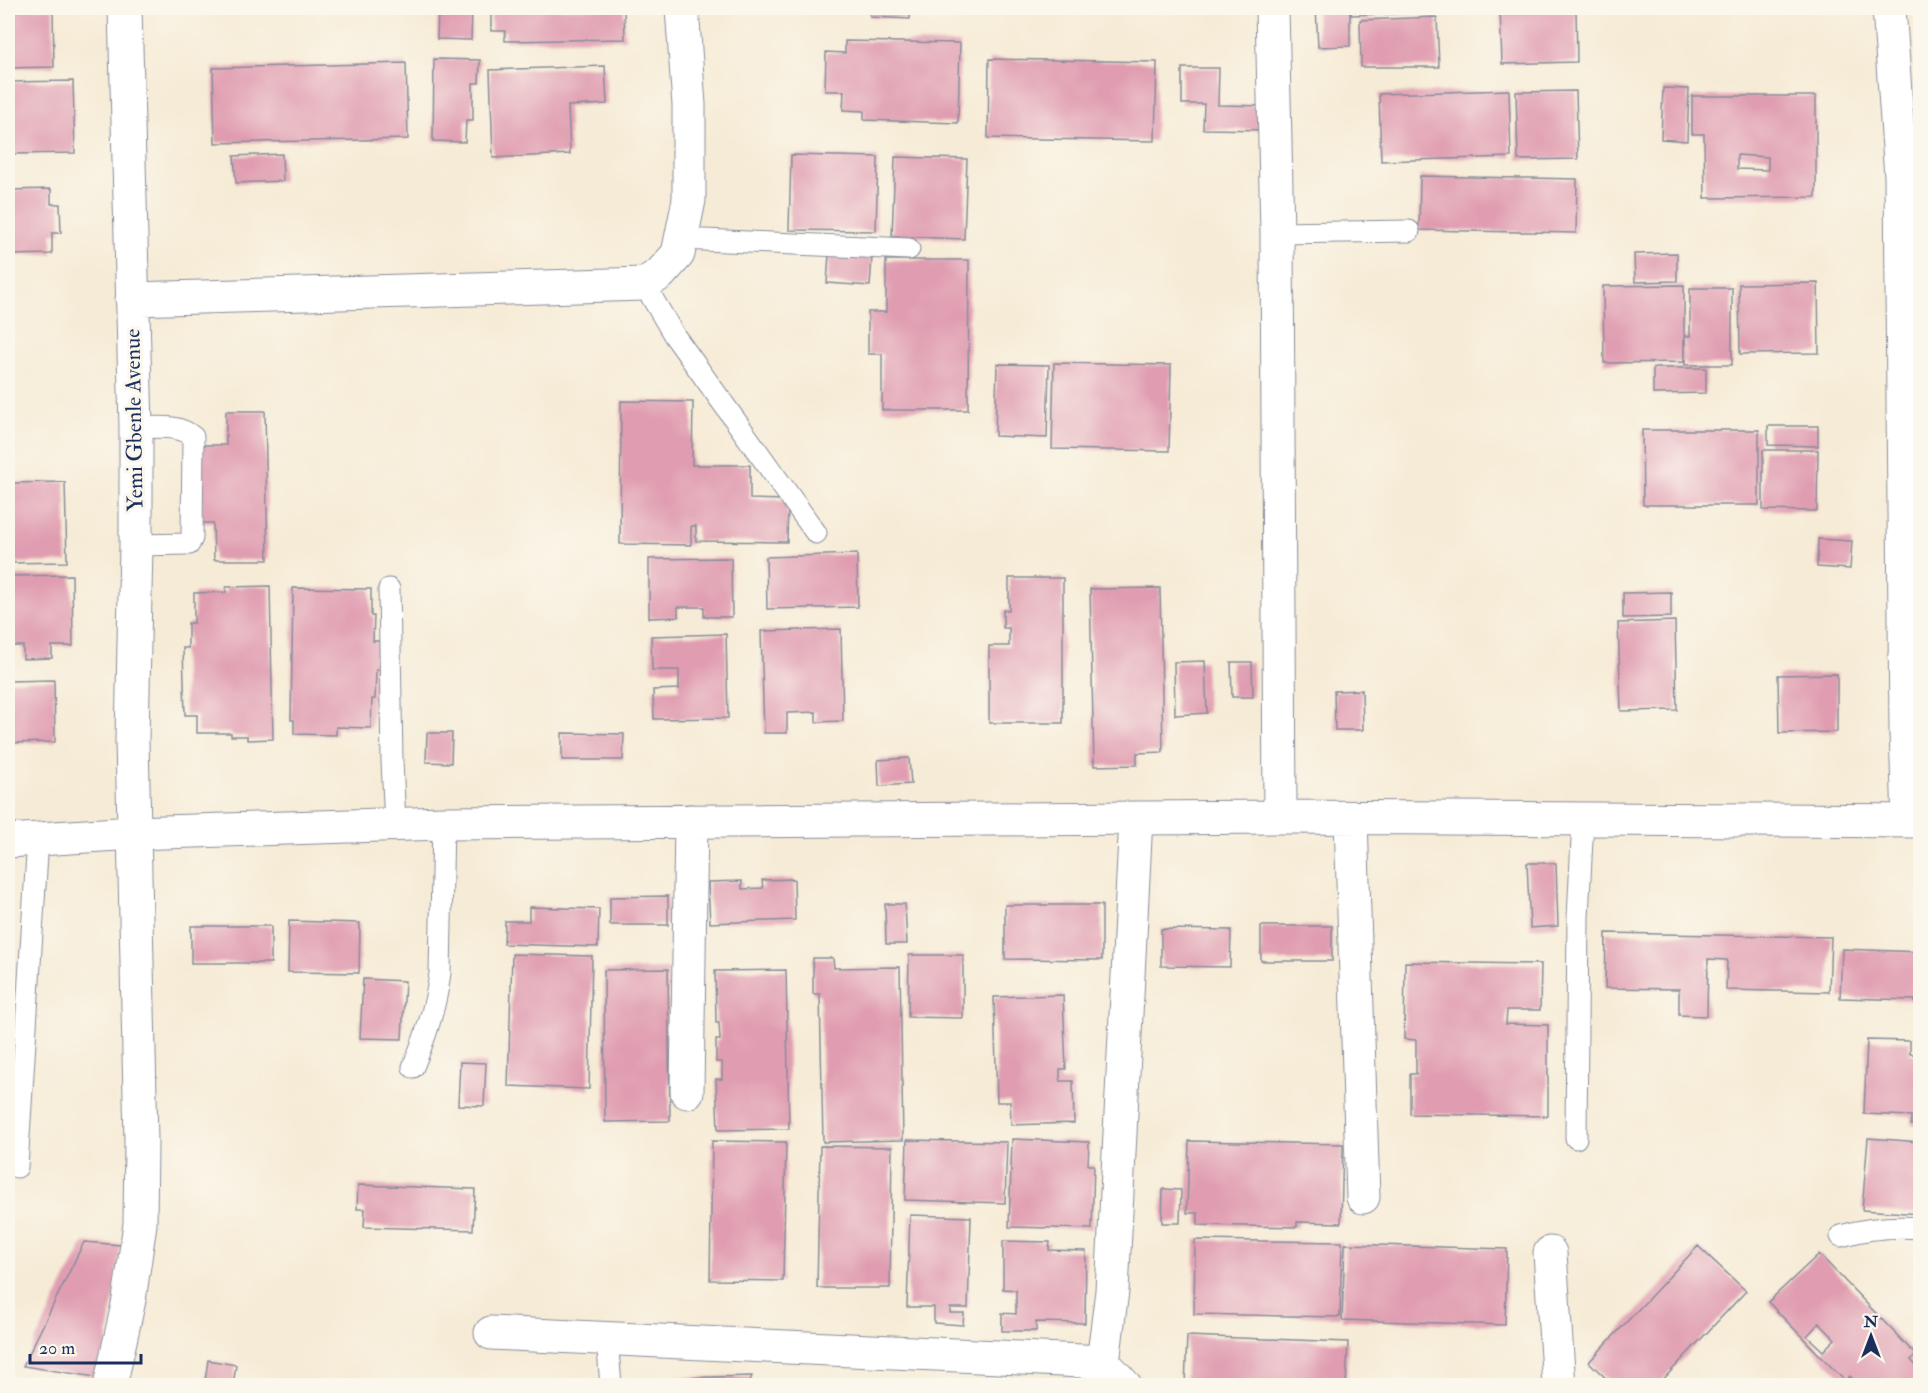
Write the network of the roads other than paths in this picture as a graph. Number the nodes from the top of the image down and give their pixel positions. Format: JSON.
{"nodes":[{"id":1,"x":125,"y":8,"type":"edge"},
{"id":2,"x":682,"y":8,"type":"edge"},
{"id":3,"x":1272,"y":8,"type":"edge"},
{"id":4,"x":1889,"y":8,"type":"edge"},
{"id":5,"x":1911,"y":176,"type":"edge"},
{"id":6,"x":1409,"y":231,"type":"dead end"},
{"id":7,"x":1277,"y":233,"type":"junction"},
{"id":8,"x":681,"y":239,"type":"junction"},
{"id":9,"x":909,"y":249,"type":"dead end"},
{"id":10,"x":644,"y":284,"type":"junction"},
{"id":11,"x":132,"y":299,"type":"junction"},
{"id":12,"x":136,"y":428,"type":"junction"},
{"id":13,"x":816,"y":533,"type":"dead end"},
{"id":14,"x":136,"y":545,"type":"junction"},
{"id":15,"x":389,"y":589,"type":"dead end"},
{"id":16,"x":1280,"y":817,"type":"junction"},
{"id":17,"x":1136,"y":818,"type":"junction"},
{"id":18,"x":1351,"y":818,"type":"junction"},
{"id":19,"x":1583,"y":820,"type":"junction"},
{"id":20,"x":1915,"y":821,"type":"edge"},
{"id":21,"x":691,"y":822,"type":"junction"},
{"id":22,"x":443,"y":823,"type":"junction"},
{"id":23,"x":395,"y":824,"type":"junction"},
{"id":24,"x":133,"y":833,"type":"junction"},
{"id":25,"x":22,"y":840,"type":"edge"},
{"id":26,"x":413,"y":1066,"type":"dead end"},
{"id":27,"x":687,"y":1092,"type":"dead end"},
{"id":28,"x":1576,"y":1137,"type":"dead end"},
{"id":29,"x":16,"y":1167,"type":"dead end"},
{"id":30,"x":1363,"y":1197,"type":"dead end"},
{"id":31,"x":1920,"y":1228,"type":"edge"},
{"id":32,"x":1841,"y":1236,"type":"dead end"},
{"id":33,"x":1550,"y":1253,"type":"dead end"},
{"id":34,"x":491,"y":1333,"type":"dead end"},
{"id":35,"x":607,"y":1338,"type":"junction"},
{"id":36,"x":1103,"y":1362,"type":"junction"},
{"id":37,"x":110,"y":1386,"type":"edge"},
{"id":38,"x":611,"y":1386,"type":"edge"},
{"id":39,"x":1125,"y":1386,"type":"edge"},
{"id":40,"x":1559,"y":1386,"type":"edge"}],
"edges":[{"from":1,"to":11,"type":"street","name":"Yemi Gbenle Avenue"},
{"from":2,"to":8,"type":"street"},
{"from":3,"to":7,"type":"street"},
{"from":4,"to":5,"type":"street"},
{"from":5,"to":20,"type":"street"},
{"from":6,"to":7,"type":"lane"},
{"from":7,"to":16,"type":"street"},
{"from":8,"to":9,"type":"lane"},
{"from":8,"to":10,"type":"street"},
{"from":10,"to":11,"type":"street"},
{"from":10,"to":13,"type":"lane"},
{"from":11,"to":12,"type":"street","name":"Yemi Gbenle Avenue"},
{"from":12,"to":14,"type":"street","name":"Yemi Gbenle Avenue"},
{"from":12,"to":14,"type":"lane"},
{"from":14,"to":24,"type":"street","name":"Yemi Gbenle Avenue"},
{"from":15,"to":23,"type":"lane"},
{"from":16,"to":17,"type":"street"},
{"from":16,"to":18,"type":"street"},
{"from":17,"to":21,"type":"street"},
{"from":17,"to":36,"type":"street"},
{"from":18,"to":19,"type":"street"},
{"from":18,"to":30,"type":"street"},
{"from":19,"to":20,"type":"street"},
{"from":19,"to":28,"type":"lane"},
{"from":21,"to":22,"type":"street"},
{"from":21,"to":27,"type":"street"},
{"from":22,"to":23,"type":"street"},
{"from":22,"to":26,"type":"lane"},
{"from":23,"to":24,"type":"street"},
{"from":24,"to":25,"type":"street"},
{"from":24,"to":37,"type":"street","name":"Yemi Gbenle Avenue"},
{"from":25,"to":29,"type":"lane"},
{"from":31,"to":32,"type":"lane"},
{"from":33,"to":40,"type":"street"},
{"from":34,"to":35,"type":"street"},
{"from":35,"to":36,"type":"street"},
{"from":35,"to":38,"type":"lane"},
{"from":36,"to":39,"type":"street"}]}
